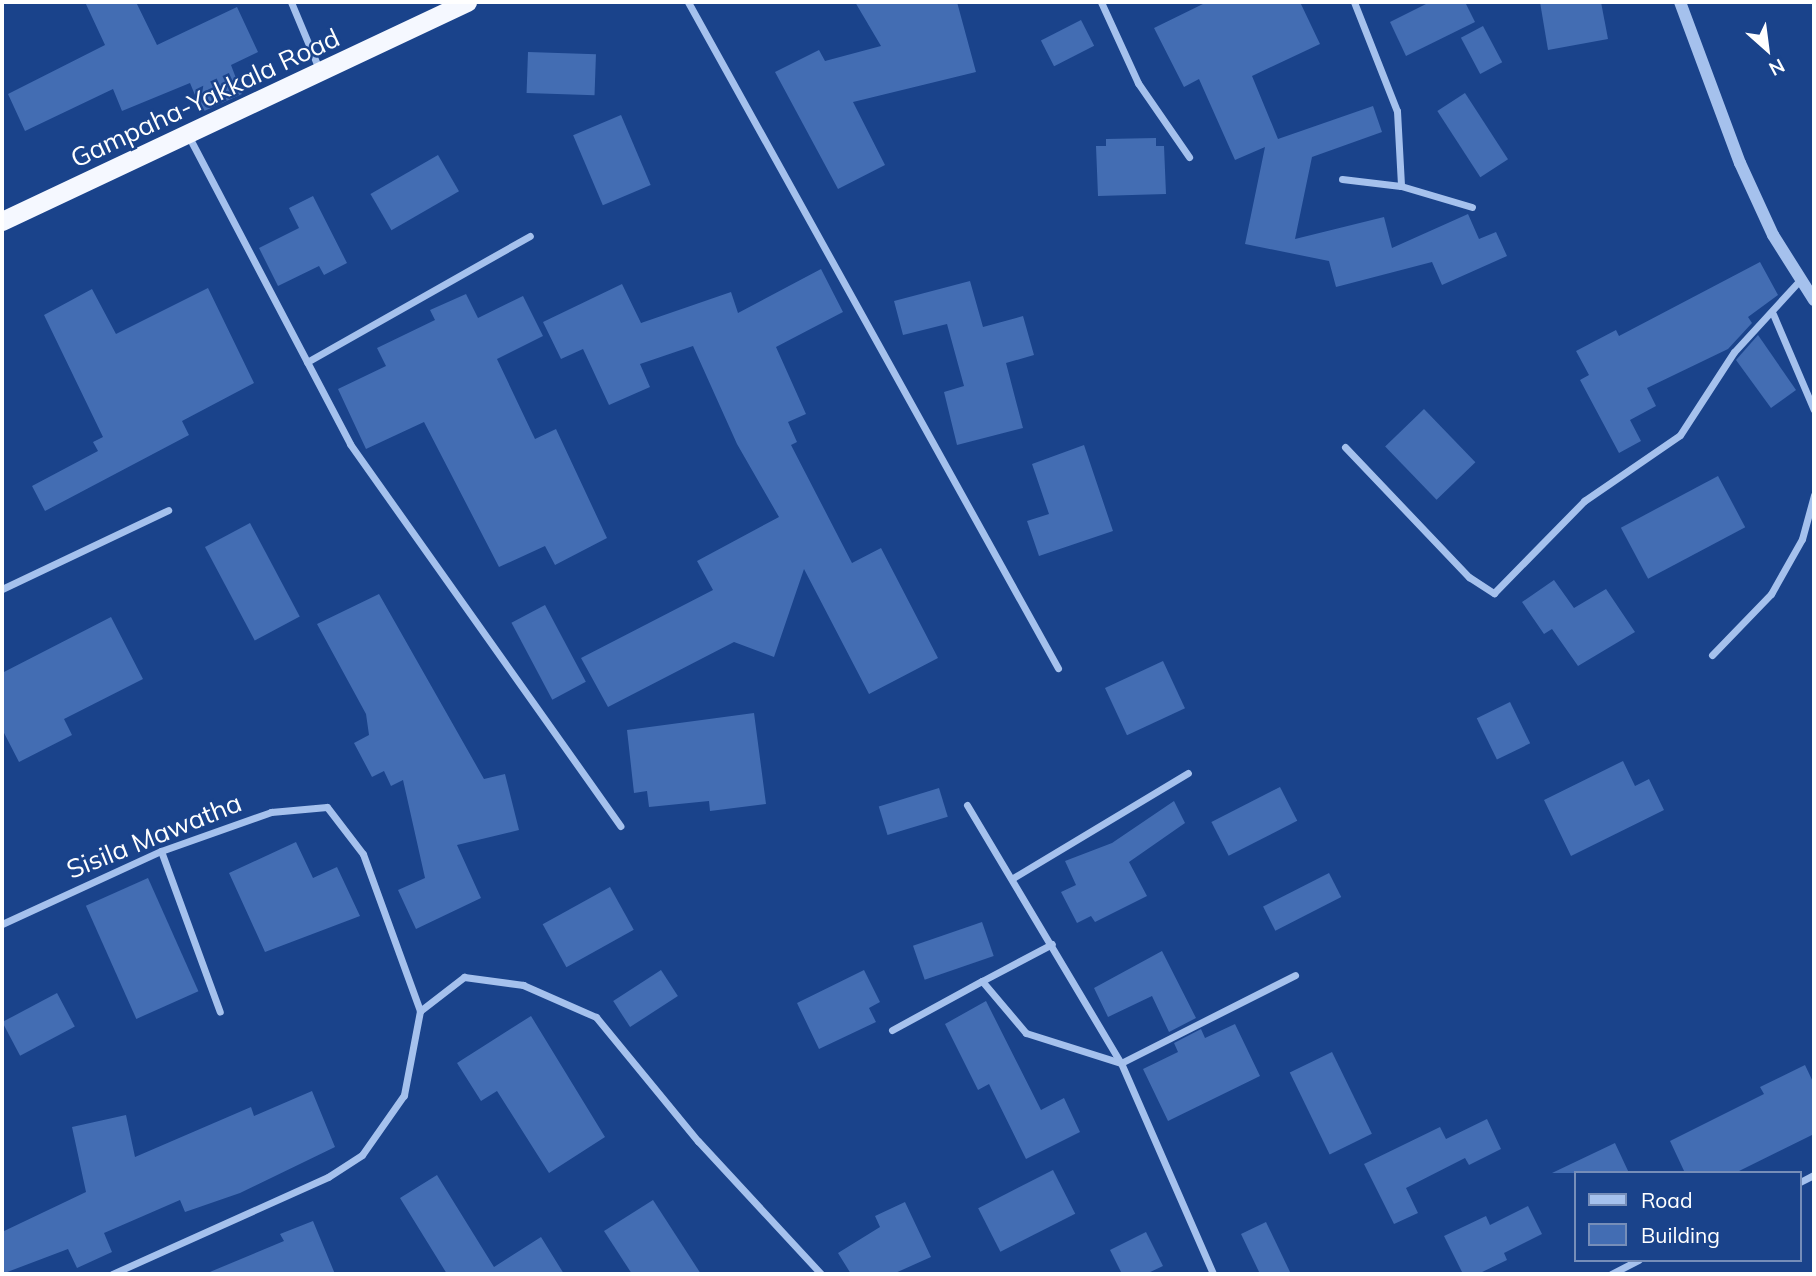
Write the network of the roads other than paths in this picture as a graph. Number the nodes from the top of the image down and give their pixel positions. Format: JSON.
{"nodes":[{"id":1,"x":292,"y":2,"type":"edge"},
{"id":2,"x":467,"y":2,"type":"edge"},
{"id":3,"x":688,"y":2,"type":"edge"},
{"id":4,"x":1101,"y":2,"type":"edge"},
{"id":5,"x":1354,"y":2,"type":"edge"},
{"id":6,"x":1680,"y":2,"type":"edge"},
{"id":7,"x":320,"y":73,"type":"junction"},
{"id":8,"x":189,"y":137,"type":"junction"},
{"id":9,"x":1189,"y":157,"type":"dead end"},
{"id":10,"x":1342,"y":179,"type":"dead end"},
{"id":11,"x":1401,"y":186,"type":"junction"},
{"id":12,"x":1472,"y":207,"type":"dead end"},
{"id":13,"x":2,"y":221,"type":"edge"},
{"id":14,"x":530,"y":236,"type":"dead end"},
{"id":15,"x":1800,"y":281,"type":"junction"},
{"id":16,"x":1814,"y":300,"type":"edge"},
{"id":17,"x":1773,"y":314,"type":"junction"},
{"id":18,"x":307,"y":362,"type":"junction"},
{"id":19,"x":1814,"y":410,"type":"edge"},
{"id":20,"x":1345,"y":447,"type":"dead end"},
{"id":21,"x":1814,"y":495,"type":"edge"},
{"id":22,"x":168,"y":510,"type":"dead end"},
{"id":23,"x":2,"y":589,"type":"edge"},
{"id":24,"x":1712,"y":654,"type":"dead end"},
{"id":25,"x":1058,"y":668,"type":"dead end"},
{"id":26,"x":1188,"y":773,"type":"dead end"},
{"id":27,"x":967,"y":805,"type":"dead end"},
{"id":28,"x":620,"y":826,"type":"dead end"},
{"id":29,"x":161,"y":851,"type":"junction"},
{"id":30,"x":1013,"y":878,"type":"junction"},
{"id":31,"x":2,"y":924,"type":"edge"},
{"id":32,"x":1052,"y":944,"type":"junction"},
{"id":33,"x":1295,"y":975,"type":"dead end"},
{"id":34,"x":982,"y":981,"type":"junction"},
{"id":35,"x":420,"y":1011,"type":"junction"},
{"id":36,"x":220,"y":1012,"type":"dead end"},
{"id":37,"x":892,"y":1030,"type":"dead end"},
{"id":38,"x":1121,"y":1063,"type":"junction"},
{"id":39,"x":1635,"y":1262,"type":"edge"},
{"id":40,"x":112,"y":1274,"type":"edge"},
{"id":41,"x":821,"y":1274,"type":"edge"},
{"id":42,"x":1213,"y":1274,"type":"edge"},
{"id":43,"x":1613,"y":1274,"type":"edge"}],
"edges":[{"from":1,"to":7,"type":"street"},
{"from":2,"to":7,"type":"highway","name":"Gampaha-Yakkala Road"},
{"from":3,"to":25,"type":"street"},
{"from":4,"to":9,"type":"street"},
{"from":5,"to":11,"type":"street"},
{"from":6,"to":15,"type":"street"},
{"from":7,"to":8,"type":"highway","name":"Gampaha-Yakkala Road"},
{"from":8,"to":13,"type":"highway","name":"Gampaha-Yakkala Road"},
{"from":8,"to":18,"type":"street"},
{"from":10,"to":11,"type":"street"},
{"from":11,"to":12,"type":"street"},
{"from":14,"to":18,"type":"street"},
{"from":15,"to":16,"type":"street"},
{"from":15,"to":17,"type":"street"},
{"from":17,"to":19,"type":"street"},
{"from":17,"to":20,"type":"street"},
{"from":18,"to":28,"type":"street"},
{"from":21,"to":24,"type":"street"},
{"from":22,"to":23,"type":"street"},
{"from":26,"to":30,"type":"street"},
{"from":27,"to":30,"type":"street"},
{"from":29,"to":31,"type":"street","name":"Sisila Mawatha"},
{"from":29,"to":35,"type":"street","name":"Sisila Mawatha"},
{"from":29,"to":36,"type":"street"},
{"from":30,"to":32,"type":"street"},
{"from":32,"to":34,"type":"street"},
{"from":32,"to":38,"type":"street"},
{"from":33,"to":38,"type":"street"},
{"from":34,"to":37,"type":"street"},
{"from":34,"to":38,"type":"street"},
{"from":35,"to":40,"type":"street"},
{"from":35,"to":41,"type":"street"},
{"from":38,"to":42,"type":"street"},
{"from":39,"to":43,"type":"street"}]}
